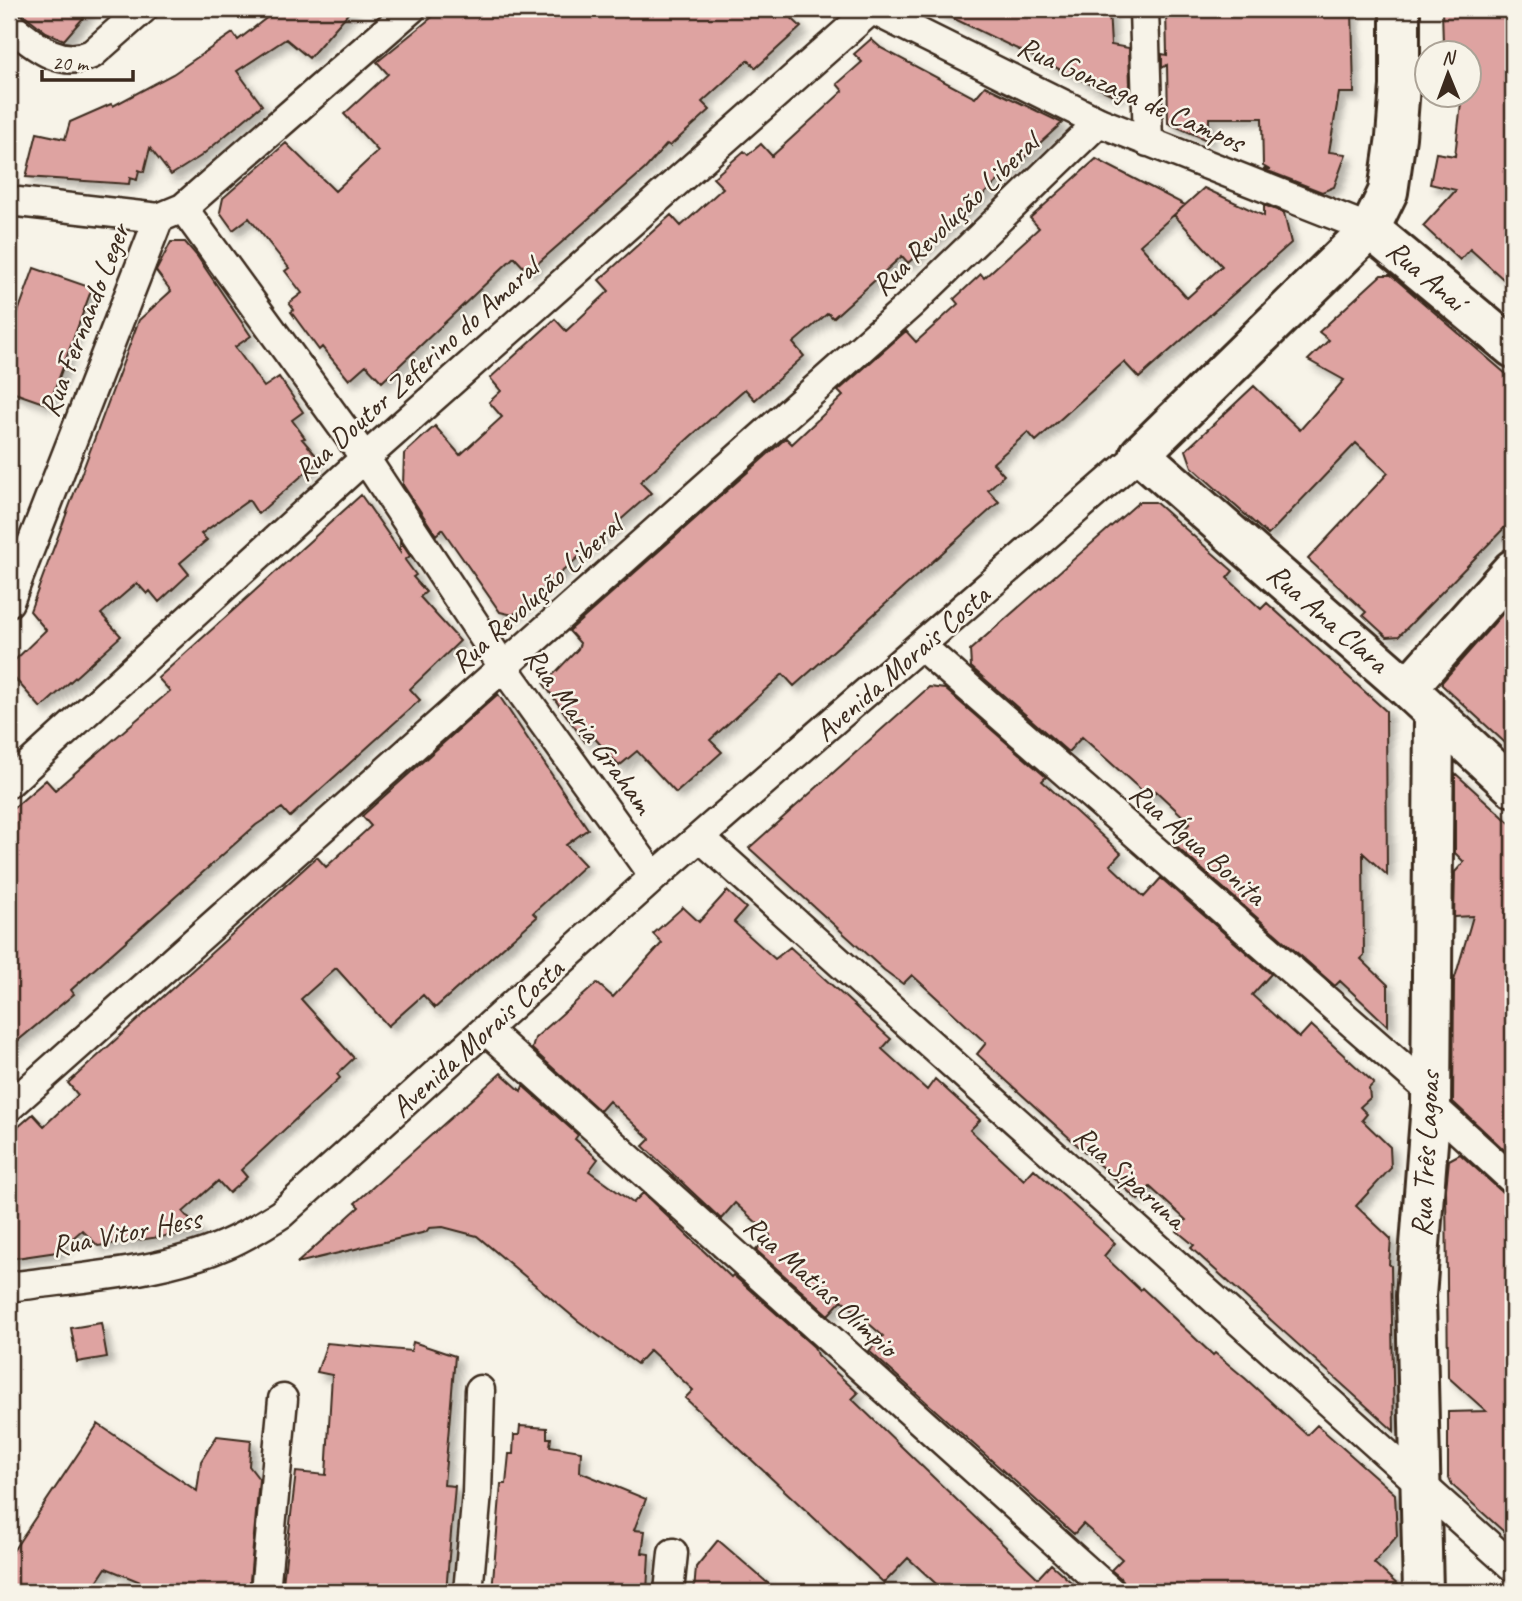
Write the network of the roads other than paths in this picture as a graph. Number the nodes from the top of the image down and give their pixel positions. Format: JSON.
{"nodes":[{"id":1,"x":143,"y":9,"type":"edge"},
{"id":2,"x":411,"y":9,"type":"edge"},
{"id":3,"x":872,"y":9,"type":"edge"},
{"id":4,"x":1144,"y":9,"type":"edge"},
{"id":5,"x":1400,"y":9,"type":"edge"},
{"id":6,"x":918,"y":21,"type":"edge"},
{"id":7,"x":9,"y":24,"type":"edge"},
{"id":8,"x":1099,"y":122,"type":"junction"},
{"id":9,"x":1148,"y":142,"type":"junction"},
{"id":10,"x":17,"y":203,"type":"edge"},
{"id":11,"x":171,"y":213,"type":"junction"},
{"id":12,"x":1370,"y":229,"type":"junction"},
{"id":13,"x":1513,"y":348,"type":"edge"},
{"id":14,"x":1140,"y":454,"type":"junction"},
{"id":15,"x":365,"y":458,"type":"junction"},
{"id":16,"x":1513,"y":569,"type":"edge"},
{"id":17,"x":9,"y":602,"type":"edge"},
{"id":18,"x":921,"y":646,"type":"junction"},
{"id":19,"x":504,"y":668,"type":"junction"},
{"id":20,"x":1408,"y":688,"type":"junction"},
{"id":21,"x":1434,"y":715,"type":"junction"},
{"id":22,"x":9,"y":783,"type":"edge"},
{"id":23,"x":1513,"y":787,"type":"edge"},
{"id":24,"x":701,"y":838,"type":"junction"},
{"id":25,"x":654,"y":877,"type":"junction"},
{"id":26,"x":486,"y":1030,"type":"junction"},
{"id":27,"x":1431,"y":1098,"type":"junction"},
{"id":28,"x":9,"y":1107,"type":"edge"},
{"id":29,"x":1513,"y":1180,"type":"edge"},
{"id":30,"x":252,"y":1232,"type":"joint"},
{"id":31,"x":9,"y":1287,"type":"edge"},
{"id":32,"x":480,"y":1390,"type":"dead end"},
{"id":33,"x":284,"y":1399,"type":"dead end"},
{"id":34,"x":1421,"y":1482,"type":"junction"},
{"id":35,"x":673,"y":1553,"type":"dead end"},
{"id":36,"x":1513,"y":1567,"type":"edge"},
{"id":37,"x":265,"y":1592,"type":"edge"},
{"id":38,"x":468,"y":1592,"type":"edge"},
{"id":39,"x":669,"y":1592,"type":"edge"},
{"id":40,"x":1111,"y":1592,"type":"edge"},
{"id":41,"x":1423,"y":1592,"type":"edge"}],
"edges":[{"from":1,"to":7,"type":"street"},
{"from":2,"to":11,"type":"street","name":"Rua Fernando Leger"},
{"from":3,"to":6,"type":"street","name":"Rua Gonzaga de Campos"},
{"from":3,"to":15,"type":"street","name":"Rua Doutor Zeferino do Amaral"},
{"from":4,"to":9,"type":"street"},
{"from":5,"to":12,"type":"street","name":"Avenida Morais Costa"},
{"from":6,"to":8,"type":"street","name":"Rua Gonzaga de Campos"},
{"from":8,"to":9,"type":"street","name":"Rua Gonzaga de Campos"},
{"from":8,"to":19,"type":"street","name":"Rua Revolução Liberal"},
{"from":9,"to":12,"type":"street","name":"Rua Gonzaga de Campos"},
{"from":10,"to":11,"type":"street"},
{"from":11,"to":15,"type":"street","name":"Rua Maria Graham"},
{"from":11,"to":17,"type":"street","name":"Rua Fernando Leger"},
{"from":12,"to":13,"type":"street","name":"Rua Anaí"},
{"from":12,"to":14,"type":"street","name":"Avenida Morais Costa"},
{"from":14,"to":18,"type":"street","name":"Avenida Morais Costa"},
{"from":14,"to":20,"type":"street","name":"Rua Ana Clara"},
{"from":15,"to":19,"type":"street","name":"Rua Maria Graham"},
{"from":15,"to":22,"type":"street","name":"Rua Doutor Zeferino do Amaral"},
{"from":16,"to":20,"type":"street"},
{"from":18,"to":24,"type":"street","name":"Avenida Morais Costa"},
{"from":18,"to":27,"type":"street","name":"Rua Água Bonita"},
{"from":19,"to":25,"type":"street","name":"Rua Maria Graham"},
{"from":19,"to":28,"type":"street","name":"Rua Revolução Liberal"},
{"from":20,"to":21,"type":"street","name":"Rua Ana Clara"},
{"from":21,"to":23,"type":"street","name":"Rua Ana Clara"},
{"from":21,"to":27,"type":"street","name":"Rua Três Lagoas"},
{"from":24,"to":25,"type":"street","name":"Avenida Morais Costa"},
{"from":24,"to":34,"type":"street","name":"Rua Siparuna"},
{"from":25,"to":26,"type":"street","name":"Avenida Morais Costa"},
{"from":26,"to":30,"type":"street","name":"Avenida Morais Costa"},
{"from":26,"to":40,"type":"street","name":"Rua Matias Olímpio"},
{"from":27,"to":29,"type":"street","name":"Rua Água Bonita"},
{"from":27,"to":34,"type":"street","name":"Rua Três Lagoas"},
{"from":30,"to":31,"type":"street","name":"Rua Vitor Hess"},
{"from":32,"to":38,"type":"street"},
{"from":33,"to":37,"type":"street"},
{"from":34,"to":36,"type":"street","name":"Rua Siparuna"},
{"from":34,"to":41,"type":"street","name":"Rua Três Lagoas"},
{"from":35,"to":39,"type":"street"}]}
